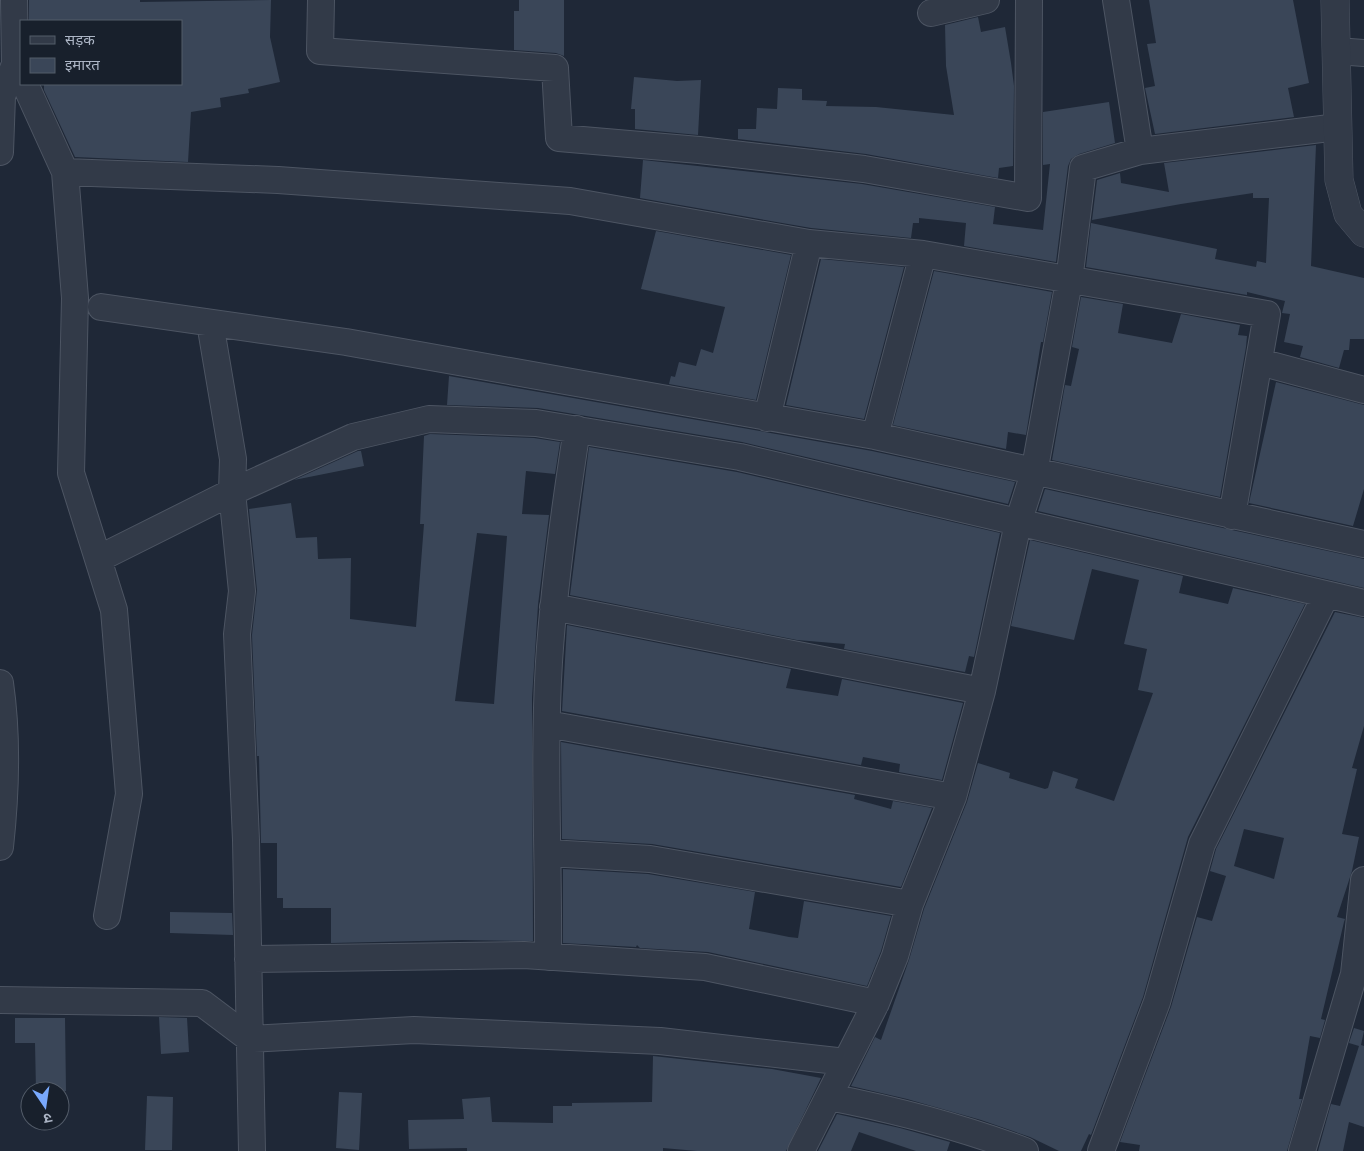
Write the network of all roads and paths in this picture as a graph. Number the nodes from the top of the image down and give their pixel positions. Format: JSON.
{"nodes":[{"id":1,"x":14,"y":0,"type":"edge"},
{"id":2,"x":321,"y":0,"type":"edge"},
{"id":3,"x":986,"y":0,"type":"edge"},
{"id":4,"x":1030,"y":0,"type":"edge"},
{"id":5,"x":1116,"y":0,"type":"edge"},
{"id":6,"x":1335,"y":0,"type":"edge"},
{"id":7,"x":931,"y":12,"type":"dead end"},
{"id":8,"x":1337,"y":51,"type":"junction"},
{"id":9,"x":1364,"y":54,"type":"edge"},
{"id":10,"x":20,"y":75,"type":"edge"},
{"id":11,"x":25,"y":85,"type":"edge"},
{"id":12,"x":1,"y":96,"type":"edge"},
{"id":13,"x":1338,"y":127,"type":"junction"},
{"id":14,"x":1140,"y":150,"type":"junction"},
{"id":15,"x":0,"y":152,"type":"edge"},
{"id":16,"x":65,"y":172,"type":"junction"},
{"id":17,"x":1364,"y":234,"type":"edge"},
{"id":18,"x":809,"y":243,"type":"junction"},
{"id":19,"x":923,"y":254,"type":"junction"},
{"id":20,"x":1069,"y":281,"type":"junction"},
{"id":21,"x":102,"y":308,"type":"dead end"},
{"id":22,"x":210,"y":323,"type":"junction"},
{"id":23,"x":1260,"y":362,"type":"junction"},
{"id":24,"x":1364,"y":390,"type":"edge"},
{"id":25,"x":767,"y":418,"type":"junction"},
{"id":26,"x":576,"y":429,"type":"junction"},
{"id":27,"x":875,"y":436,"type":"junction"},
{"id":28,"x":1034,"y":473,"type":"junction"},
{"id":29,"x":232,"y":492,"type":"junction"},
{"id":30,"x":1232,"y":516,"type":"junction"},
{"id":31,"x":1018,"y":523,"type":"junction"},
{"id":32,"x":1364,"y":544,"type":"edge"},
{"id":33,"x":98,"y":559,"type":"junction"},
{"id":34,"x":1326,"y":595,"type":"junction"},
{"id":35,"x":1364,"y":603,"type":"edge"},
{"id":36,"x":553,"y":607,"type":"junction"},
{"id":37,"x":0,"y":683,"type":"edge"},
{"id":38,"x":982,"y":690,"type":"junction"},
{"id":39,"x":546,"y":724,"type":"junction"},
{"id":40,"x":952,"y":796,"type":"junction"},
{"id":41,"x":3,"y":798,"type":"edge"},
{"id":42,"x":0,"y":847,"type":"edge"},
{"id":43,"x":549,"y":853,"type":"junction"},
{"id":44,"x":1364,"y":880,"type":"edge"},
{"id":45,"x":910,"y":904,"type":"junction"},
{"id":46,"x":107,"y":916,"type":"dead end"},
{"id":47,"x":548,"y":957,"type":"junction"},
{"id":48,"x":248,"y":959,"type":"junction"},
{"id":49,"x":0,"y":1000,"type":"edge"},
{"id":50,"x":876,"y":1002,"type":"junction"},
{"id":51,"x":250,"y":1039,"type":"junction"},
{"id":52,"x":846,"y":1062,"type":"junction"},
{"id":53,"x":829,"y":1097,"type":"junction"},
{"id":54,"x":1010,"y":1148,"type":"edge"},
{"id":55,"x":252,"y":1151,"type":"edge"},
{"id":56,"x":801,"y":1151,"type":"edge"},
{"id":57,"x":1101,"y":1151,"type":"edge"},
{"id":58,"x":1302,"y":1151,"type":"edge"}],
"edges":[{"from":1,"to":10,"type":"street"},
{"from":2,"to":4,"type":"street"},
{"from":3,"to":7,"type":"street"},
{"from":5,"to":14,"type":"street"},
{"from":6,"to":8,"type":"street"},
{"from":8,"to":9,"type":"street"},
{"from":8,"to":13,"type":"street"},
{"from":10,"to":12,"type":"street"},
{"from":11,"to":16,"type":"street"},
{"from":12,"to":15,"type":"street"},
{"from":13,"to":14,"type":"street"},
{"from":13,"to":17,"type":"street"},
{"from":14,"to":20,"type":"street"},
{"from":16,"to":18,"type":"street"},
{"from":16,"to":33,"type":"street"},
{"from":18,"to":19,"type":"street"},
{"from":18,"to":25,"type":"street"},
{"from":19,"to":20,"type":"street"},
{"from":19,"to":27,"type":"street"},
{"from":20,"to":23,"type":"street"},
{"from":20,"to":28,"type":"street"},
{"from":21,"to":22,"type":"street"},
{"from":22,"to":25,"type":"street"},
{"from":22,"to":29,"type":"street"},
{"from":23,"to":24,"type":"street"},
{"from":23,"to":30,"type":"street"},
{"from":25,"to":27,"type":"street"},
{"from":26,"to":29,"type":"street"},
{"from":26,"to":31,"type":"street"},
{"from":26,"to":36,"type":"street"},
{"from":27,"to":28,"type":"street"},
{"from":28,"to":30,"type":"street"},
{"from":28,"to":31,"type":"street"},
{"from":29,"to":33,"type":"street"},
{"from":29,"to":48,"type":"street"},
{"from":30,"to":32,"type":"street"},
{"from":31,"to":34,"type":"street"},
{"from":31,"to":38,"type":"street"},
{"from":33,"to":46,"type":"street"},
{"from":34,"to":35,"type":"street"},
{"from":34,"to":57,"type":"street"},
{"from":36,"to":38,"type":"street"},
{"from":36,"to":39,"type":"street"},
{"from":37,"to":41,"type":"street"},
{"from":38,"to":40,"type":"street"},
{"from":39,"to":40,"type":"street"},
{"from":39,"to":43,"type":"street"},
{"from":40,"to":45,"type":"street"},
{"from":41,"to":42,"type":"street"},
{"from":43,"to":45,"type":"street"},
{"from":43,"to":47,"type":"street"},
{"from":44,"to":58,"type":"street"},
{"from":45,"to":50,"type":"street"},
{"from":47,"to":48,"type":"street"},
{"from":47,"to":50,"type":"street"},
{"from":48,"to":51,"type":"street"},
{"from":49,"to":51,"type":"street"},
{"from":50,"to":52,"type":"street"},
{"from":51,"to":52,"type":"street"},
{"from":51,"to":55,"type":"street"},
{"from":52,"to":53,"type":"street"},
{"from":53,"to":54,"type":"street"},
{"from":53,"to":56,"type":"street"}]}
